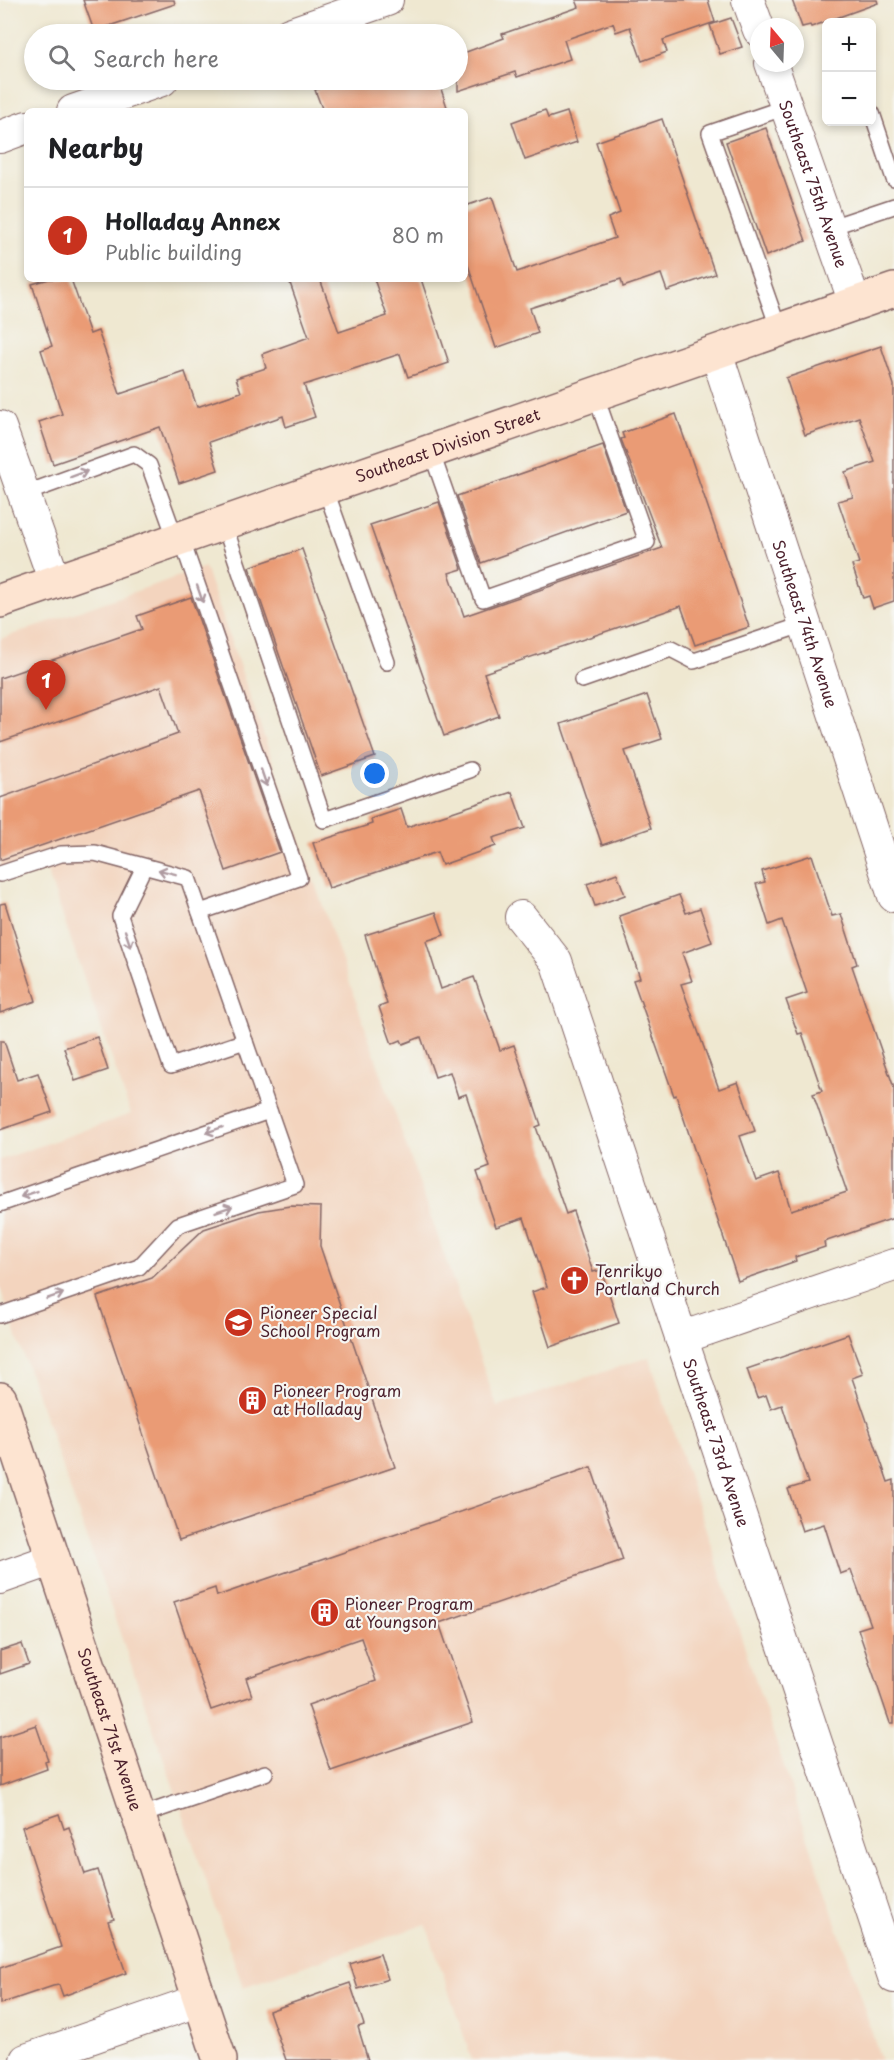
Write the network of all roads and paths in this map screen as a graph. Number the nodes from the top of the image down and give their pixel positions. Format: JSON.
{"nodes":[{"id":1,"x":387,"y":0,"type":"edge"},
{"id":2,"x":748,"y":0,"type":"edge"},
{"id":3,"x":755,"y":18,"type":"edge"},
{"id":4,"x":319,"y":24,"type":"edge"},
{"id":5,"x":774,"y":72,"type":"edge"},
{"id":6,"x":133,"y":90,"type":"edge"},
{"id":7,"x":786,"y":107,"type":"junction"},
{"id":8,"x":82,"y":108,"type":"edge"},
{"id":9,"x":876,"y":125,"type":"edge"},
{"id":10,"x":24,"y":128,"type":"edge"},
{"id":11,"x":0,"y":137,"type":"edge"},
{"id":12,"x":894,"y":179,"type":"edge"},
{"id":13,"x":894,"y":206,"type":"edge"},
{"id":14,"x":828,"y":228,"type":"junction"},
{"id":15,"x":894,"y":290,"type":"edge"},
{"id":16,"x":855,"y":303,"type":"junction"},
{"id":17,"x":779,"y":330,"type":"junction"},
{"id":18,"x":716,"y":352,"type":"junction"},
{"id":19,"x":595,"y":394,"type":"junction"},
{"id":20,"x":0,"y":427,"type":"edge"},
{"id":21,"x":431,"y":451,"type":"junction"},
{"id":22,"x":325,"y":488,"type":"junction"},
{"id":23,"x":24,"y":494,"type":"junction"},
{"id":24,"x":224,"y":524,"type":"junction"},
{"id":25,"x":178,"y":539,"type":"junction"},
{"id":26,"x":55,"y":582,"type":"junction"},
{"id":27,"x":0,"y":601,"type":"edge"},
{"id":28,"x":805,"y":624,"type":"junction"},
{"id":29,"x":387,"y":662,"type":"dead end"},
{"id":30,"x":582,"y":680,"type":"dead end"},
{"id":31,"x":470,"y":770,"type":"dead end"},
{"id":32,"x":144,"y":867,"type":"junction"},
{"id":33,"x":0,"y":874,"type":"edge"},
{"id":34,"x":894,"y":896,"type":"edge"},
{"id":35,"x":200,"y":912,"type":"junction"},
{"id":36,"x":521,"y":917,"type":"dead end"},
{"id":37,"x":245,"y":1041,"type":"junction"},
{"id":38,"x":269,"y":1111,"type":"junction"},
{"id":39,"x":0,"y":1204,"type":"edge"},
{"id":40,"x":894,"y":1265,"type":"edge"},
{"id":41,"x":0,"y":1315,"type":"edge"},
{"id":42,"x":681,"y":1338,"type":"junction"},
{"id":43,"x":0,"y":1399,"type":"edge"},
{"id":44,"x":54,"y":1560,"type":"junction"},
{"id":45,"x":0,"y":1578,"type":"edge"},
{"id":46,"x":265,"y":1773,"type":"dead end"},
{"id":47,"x":139,"y":1816,"type":"junction"},
{"id":48,"x":894,"y":1977,"type":"edge"},
{"id":49,"x":200,"y":2000,"type":"junction"},
{"id":50,"x":26,"y":2060,"type":"edge"},
{"id":51,"x":220,"y":2060,"type":"edge"}],
"edges":[{"from":1,"to":4,"type":"street"},
{"from":2,"to":3,"type":"street"},
{"from":5,"to":7,"type":"street","name":"Southeast 75th Avenue"},
{"from":6,"to":8,"type":"street"},
{"from":7,"to":14,"type":"street","name":"Southeast 75th Avenue"},
{"from":7,"to":17,"type":"lane"},
{"from":9,"to":12,"type":"lane"},
{"from":10,"to":11,"type":"street"},
{"from":13,"to":14,"type":"lane"},
{"from":14,"to":16,"type":"street","name":"Southeast 75th Avenue"},
{"from":15,"to":16,"type":"main road","name":"Southeast Division Street"},
{"from":16,"to":17,"type":"main road","name":"Southeast Division Street"},
{"from":17,"to":18,"type":"main road","name":"Southeast Division Street"},
{"from":18,"to":19,"type":"main road","name":"Southeast Division Street"},
{"from":18,"to":28,"type":"street","name":"Southeast 74th Avenue"},
{"from":19,"to":21,"type":"main road","name":"Southeast Division Street"},
{"from":19,"to":21,"type":"lane"},
{"from":20,"to":23,"type":"street"},
{"from":21,"to":22,"type":"main road","name":"Southeast Division Street"},
{"from":22,"to":24,"type":"main road","name":"Southeast Division Street"},
{"from":22,"to":29,"type":"lane"},
{"from":23,"to":25,"type":"lane","one_way":true},
{"from":23,"to":26,"type":"street"},
{"from":24,"to":25,"type":"main road","name":"Southeast Division Street"},
{"from":24,"to":31,"type":"lane"},
{"from":25,"to":26,"type":"main road","name":"Southeast Division Street"},
{"from":25,"to":35,"type":"lane","one_way":true},
{"from":26,"to":27,"type":"main road","name":"Southeast Division Street"},
{"from":28,"to":30,"type":"lane"},
{"from":28,"to":34,"type":"street","name":"Southeast 74th Avenue"},
{"from":32,"to":33,"type":"lane"},
{"from":35,"to":32,"type":"lane","one_way":true},
{"from":32,"to":37,"type":"lane","one_way":true},
{"from":35,"to":37,"type":"lane"},
{"from":36,"to":42,"type":"street","name":"Southeast 73rd Avenue"},
{"from":37,"to":38,"type":"lane"},
{"from":38,"to":39,"type":"lane","one_way":true},
{"from":41,"to":38,"type":"lane","one_way":true},
{"from":40,"to":42,"type":"street"},
{"from":42,"to":48,"type":"street","name":"Southeast 73rd Avenue"},
{"from":43,"to":44,"type":"main road","name":"Southeast 71st Avenue"},
{"from":44,"to":45,"type":"street"},
{"from":44,"to":47,"type":"main road","name":"Southeast 71st Avenue"},
{"from":46,"to":47,"type":"lane"},
{"from":47,"to":49,"type":"main road","name":"Southeast 71st Avenue"},
{"from":49,"to":50,"type":"street"},
{"from":49,"to":51,"type":"main road","name":"Southeast 71st Avenue"}]}
